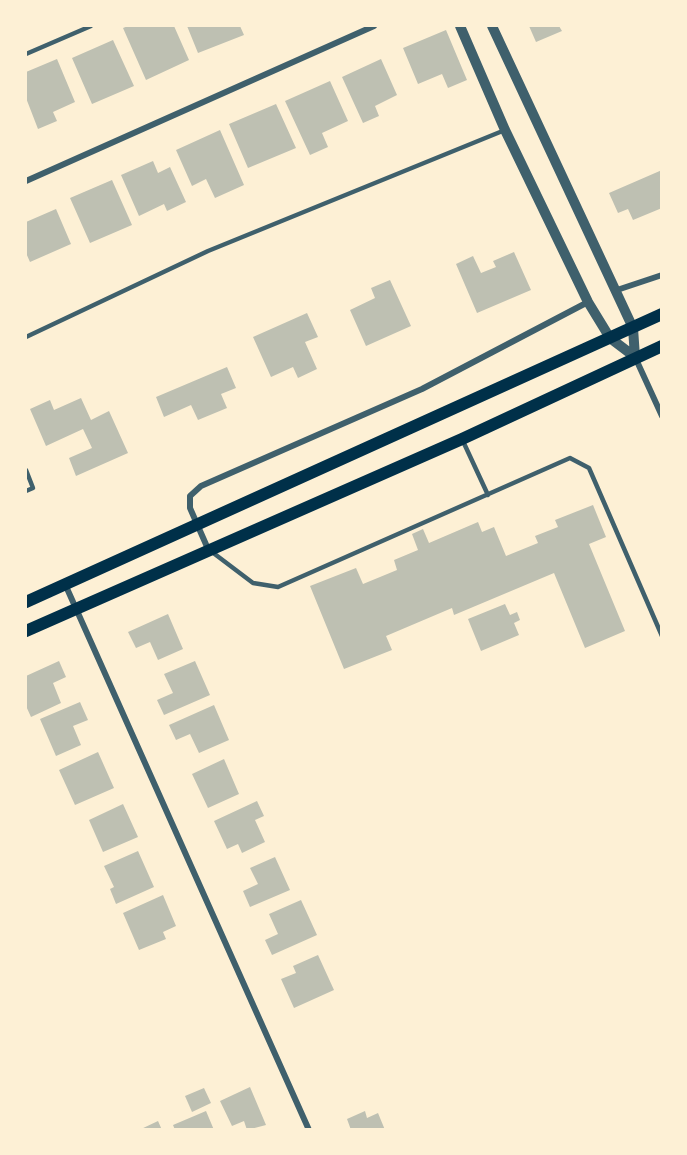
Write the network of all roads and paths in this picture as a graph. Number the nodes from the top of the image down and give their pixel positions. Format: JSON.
{"nodes":[{"id":1,"x":91,"y":26,"type":"edge"},
{"id":2,"x":374,"y":26,"type":"edge"},
{"id":3,"x":460,"y":26,"type":"edge"},
{"id":4,"x":492,"y":26,"type":"edge"},
{"id":5,"x":26,"y":54,"type":"edge"},
{"id":6,"x":505,"y":130,"type":"junction"},
{"id":7,"x":26,"y":181,"type":"edge"},
{"id":8,"x":662,"y":274,"type":"edge"},
{"id":9,"x":616,"y":290,"type":"junction"},
{"id":10,"x":588,"y":302,"type":"junction"},
{"id":11,"x":662,"y":315,"type":"edge"},
{"id":12,"x":633,"y":328,"type":"junction"},
{"id":13,"x":26,"y":337,"type":"edge"},
{"id":14,"x":610,"y":338,"type":"junction"},
{"id":15,"x":662,"y":345,"type":"edge"},
{"id":16,"x":635,"y":357,"type":"junction"},
{"id":17,"x":662,"y":416,"type":"edge"},
{"id":18,"x":462,"y":439,"type":"junction"},
{"id":19,"x":26,"y":470,"type":"edge"},
{"id":20,"x":26,"y":491,"type":"edge"},
{"id":21,"x":488,"y":495,"type":"junction"},
{"id":22,"x":198,"y":525,"type":"junction"},
{"id":23,"x":208,"y":549,"type":"junction"},
{"id":24,"x":65,"y":585,"type":"junction"},
{"id":25,"x":26,"y":602,"type":"edge"},
{"id":26,"x":75,"y":608,"type":"junction"},
{"id":27,"x":26,"y":631,"type":"edge"},
{"id":28,"x":662,"y":636,"type":"edge"},
{"id":29,"x":309,"y":1130,"type":"edge"}],
"edges":[{"from":1,"to":5,"type":"lane"},
{"from":2,"to":7,"type":"street"},
{"from":3,"to":6,"type":"street"},
{"from":4,"to":9,"type":"street"},
{"from":6,"to":10,"type":"street"},
{"from":6,"to":13,"type":"lane"},
{"from":8,"to":9,"type":"street"},
{"from":9,"to":12,"type":"street"},
{"from":10,"to":14,"type":"street"},
{"from":10,"to":22,"type":"street"},
{"from":11,"to":12,"type":"main road"},
{"from":12,"to":14,"type":"main road"},
{"from":12,"to":16,"type":"street"},
{"from":14,"to":16,"type":"street"},
{"from":14,"to":22,"type":"main road"},
{"from":15,"to":16,"type":"main road"},
{"from":16,"to":17,"type":"street"},
{"from":16,"to":18,"type":"main road"},
{"from":18,"to":21,"type":"lane"},
{"from":18,"to":23,"type":"main road"},
{"from":19,"to":20,"type":"lane"},
{"from":21,"to":23,"type":"lane"},
{"from":21,"to":28,"type":"lane"},
{"from":22,"to":23,"type":"street"},
{"from":22,"to":24,"type":"main road"},
{"from":23,"to":26,"type":"main road"},
{"from":24,"to":25,"type":"main road"},
{"from":24,"to":26,"type":"street"},
{"from":26,"to":27,"type":"main road"},
{"from":26,"to":29,"type":"street"}]}
